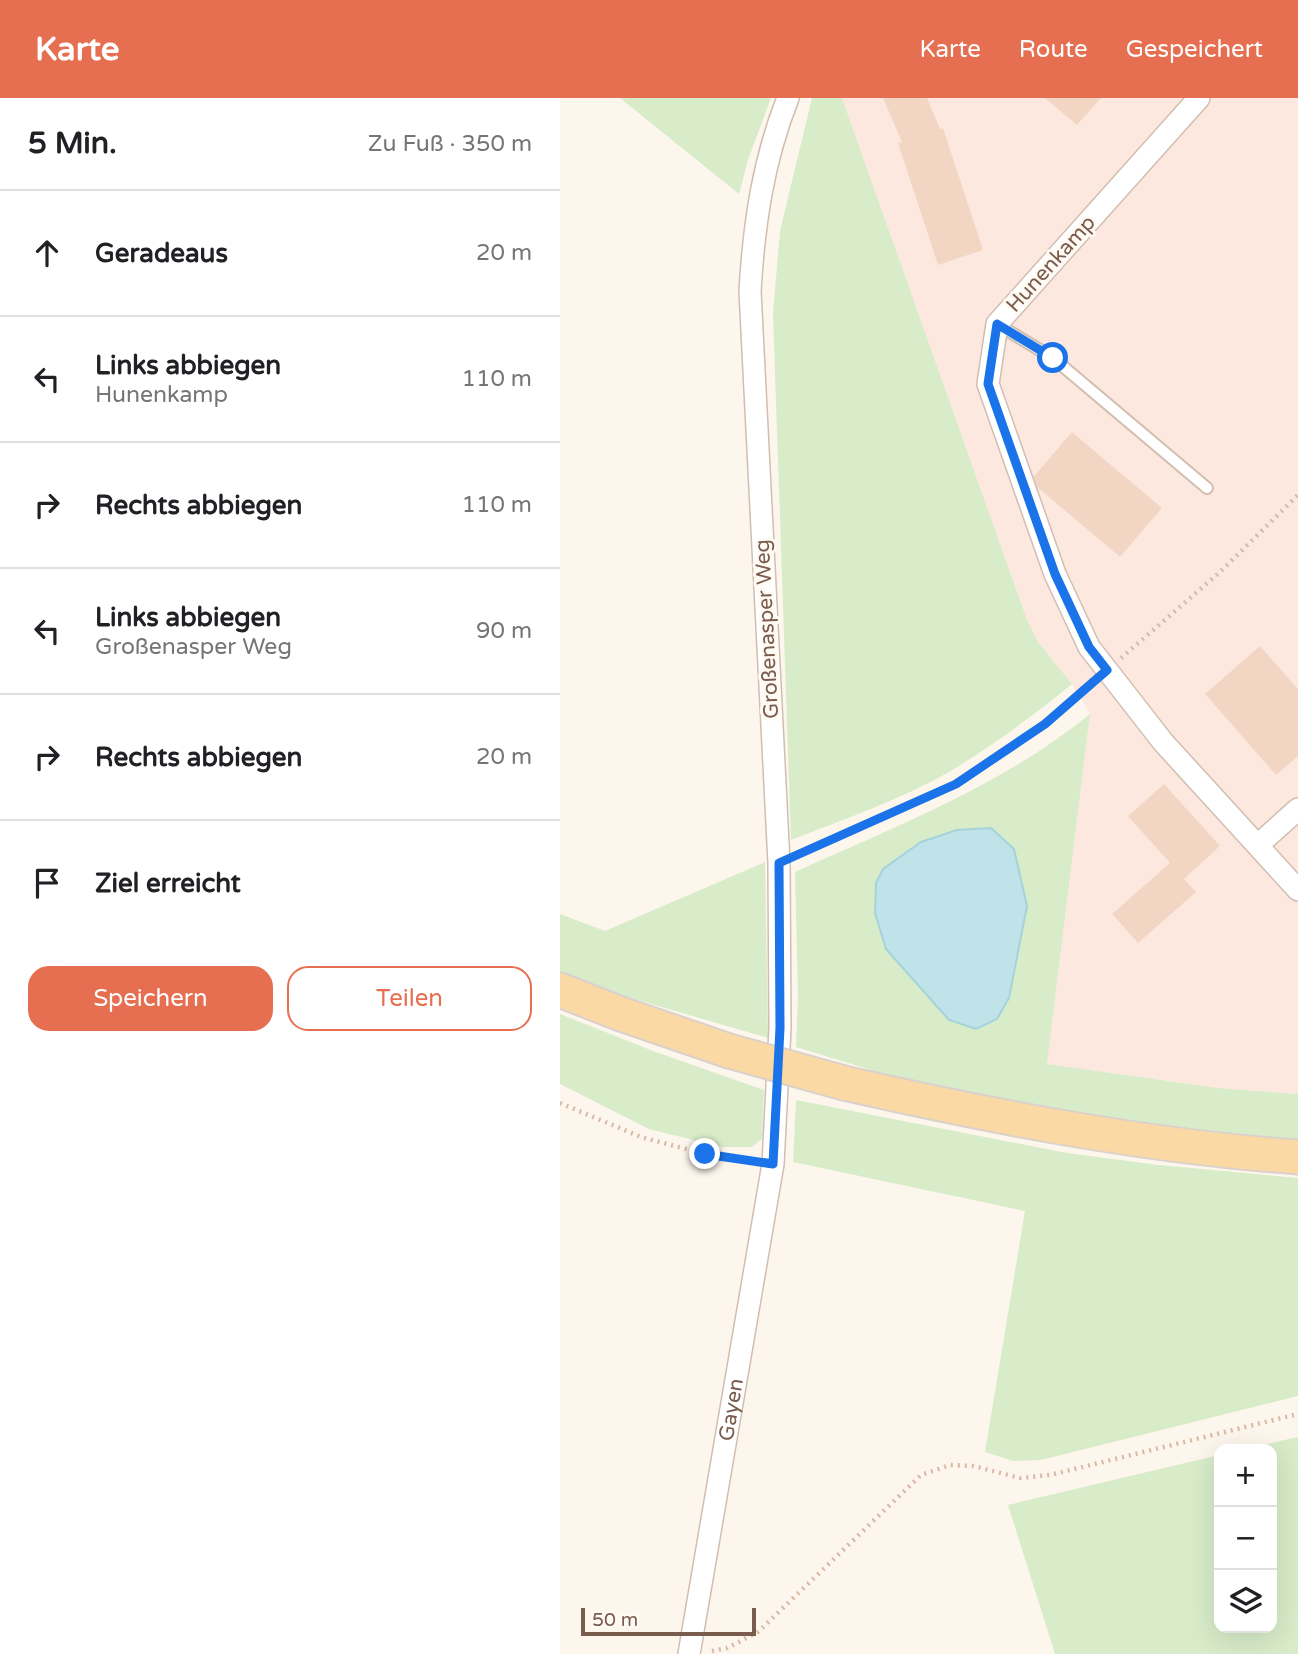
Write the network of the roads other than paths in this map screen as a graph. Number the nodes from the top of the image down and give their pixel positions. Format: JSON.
{"nodes":[{"id":1,"x":788,"y":98,"type":"edge"},
{"id":2,"x":1199,"y":98,"type":"edge"},
{"id":3,"x":997,"y":324,"type":"junction"},
{"id":4,"x":1207,"y":488,"type":"dead end"},
{"id":5,"x":1298,"y":809,"type":"edge"},
{"id":6,"x":1258,"y":845,"type":"junction"},
{"id":7,"x":1298,"y":890,"type":"edge"},
{"id":8,"x":560,"y":990,"type":"edge"},
{"id":9,"x":1298,"y":1157,"type":"edge"},
{"id":10,"x":773,"y":1164,"type":"joint"},
{"id":11,"x":689,"y":1654,"type":"edge"}],
"edges":[{"from":1,"to":10,"type":"street","name":"Großenasper Weg"},
{"from":2,"to":3,"type":"street","name":"Hunenkamp"},
{"from":3,"to":4,"type":"lane"},
{"from":3,"to":6,"type":"street","name":"Hunenkamp"},
{"from":5,"to":6,"type":"street"},
{"from":6,"to":7,"type":"street","name":"Hunenkamp"},
{"from":8,"to":9,"type":"main road","bridge":true},
{"from":10,"to":11,"type":"street","name":"Gayen"}]}
